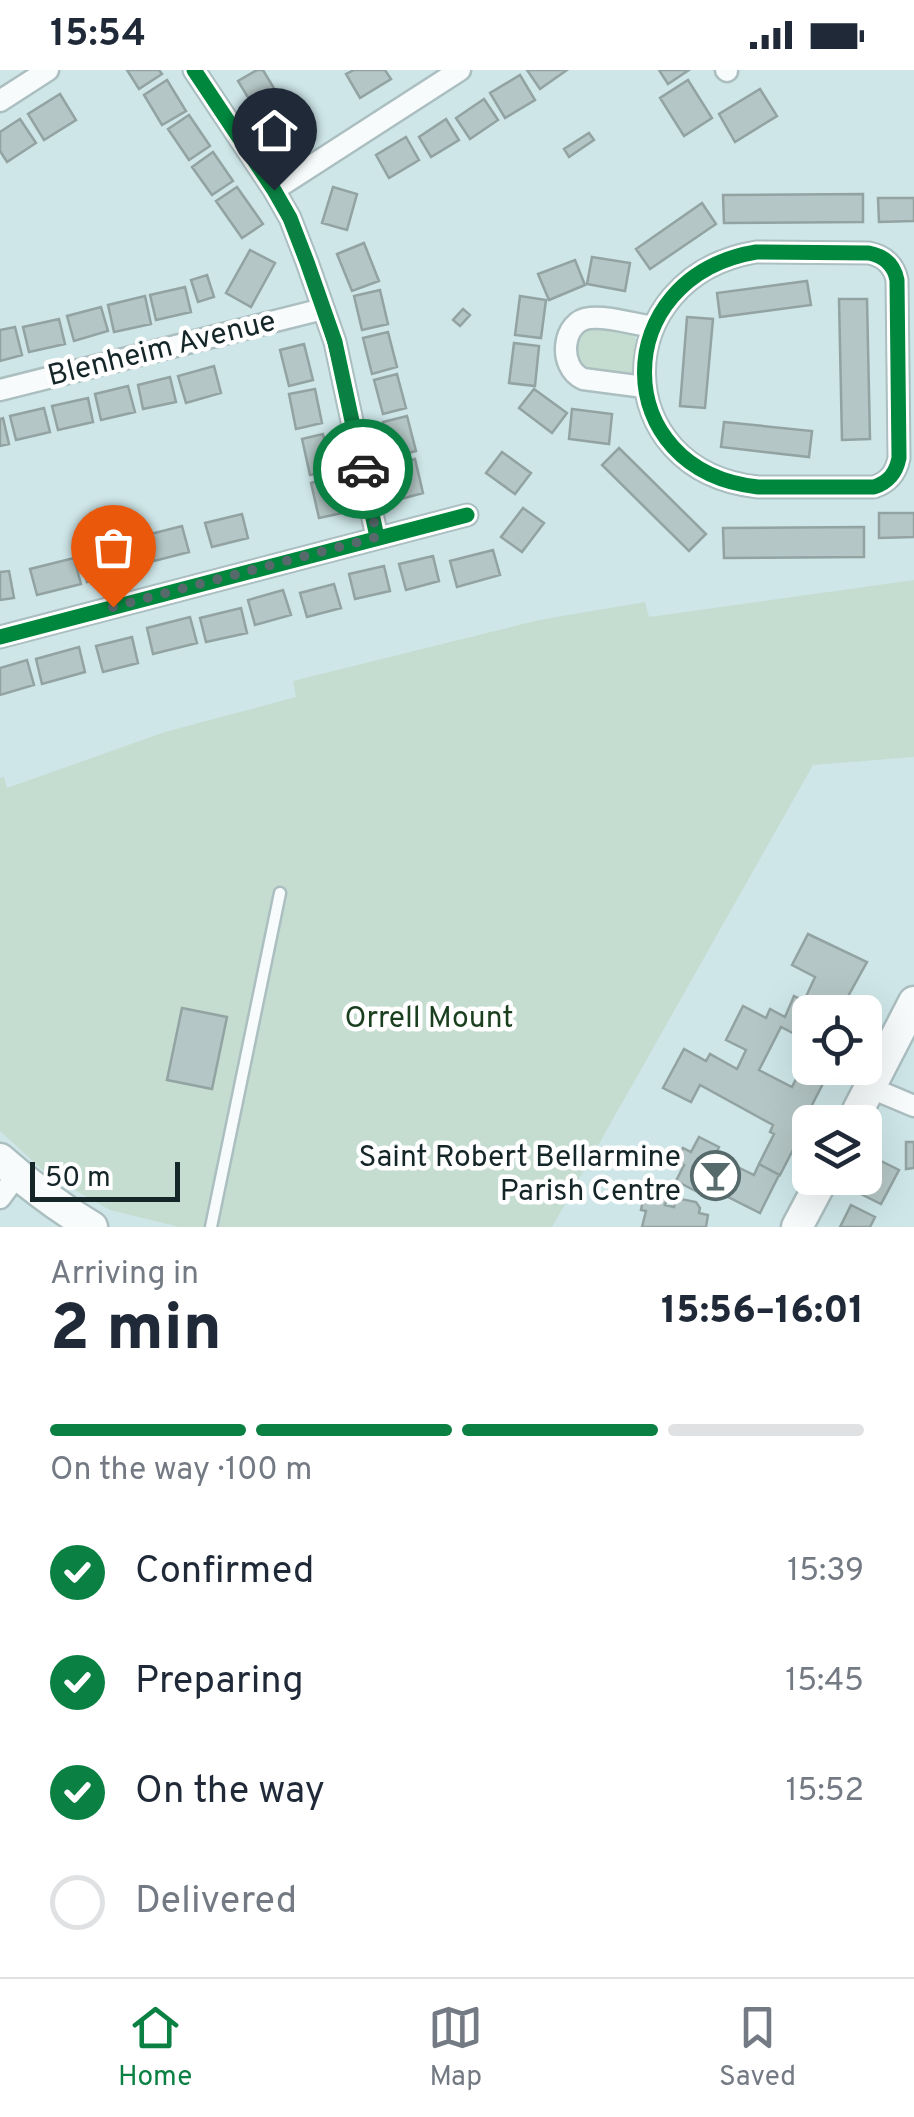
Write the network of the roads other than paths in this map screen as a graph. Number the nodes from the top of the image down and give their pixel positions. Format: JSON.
{"nodes":[{"id":1,"x":48,"y":70,"type":"edge"},
{"id":2,"x":194,"y":70,"type":"edge"},
{"id":3,"x":460,"y":70,"type":"edge"},
{"id":4,"x":0,"y":101,"type":"edge"},
{"id":5,"x":274,"y":190,"type":"junction"},
{"id":6,"x":324,"y":308,"type":"junction"},
{"id":7,"x":653,"y":327,"type":"junction"},
{"id":8,"x":906,"y":370,"type":"edge"},
{"id":9,"x":644,"y":387,"type":"junction"},
{"id":10,"x":0,"y":390,"type":"edge"},
{"id":11,"x":466,"y":515,"type":"dead end"},
{"id":12,"x":377,"y":537,"type":"junction"},
{"id":13,"x":0,"y":637,"type":"edge"},
{"id":14,"x":280,"y":892,"type":"dead end"},
{"id":15,"x":914,"y":1002,"type":"edge"},
{"id":16,"x":871,"y":1088,"type":"junction"},
{"id":17,"x":862,"y":1105,"type":"edge"},
{"id":18,"x":914,"y":1106,"type":"edge"},
{"id":19,"x":6,"y":1178,"type":"edge"},
{"id":20,"x":815,"y":1195,"type":"edge"},
{"id":21,"x":92,"y":1227,"type":"edge"},
{"id":22,"x":211,"y":1227,"type":"edge"},
{"id":23,"x":798,"y":1227,"type":"edge"}],
"edges":[{"from":1,"to":4,"type":"street"},
{"from":2,"to":5,"type":"street"},
{"from":3,"to":5,"type":"street"},
{"from":5,"to":6,"type":"street"},
{"from":6,"to":10,"type":"street","name":"Blenheim Avenue"},
{"from":6,"to":12,"type":"street"},
{"from":7,"to":8,"type":"street"},
{"from":7,"to":9,"type":"street"},
{"from":7,"to":9,"type":"street"},
{"from":8,"to":9,"type":"street"},
{"from":11,"to":12,"type":"street"},
{"from":12,"to":13,"type":"street"},
{"from":14,"to":22,"type":"lane"},
{"from":15,"to":16,"type":"street"},
{"from":16,"to":17,"type":"street"},
{"from":16,"to":18,"type":"street"},
{"from":19,"to":21,"type":"street"},
{"from":20,"to":23,"type":"street"}]}
